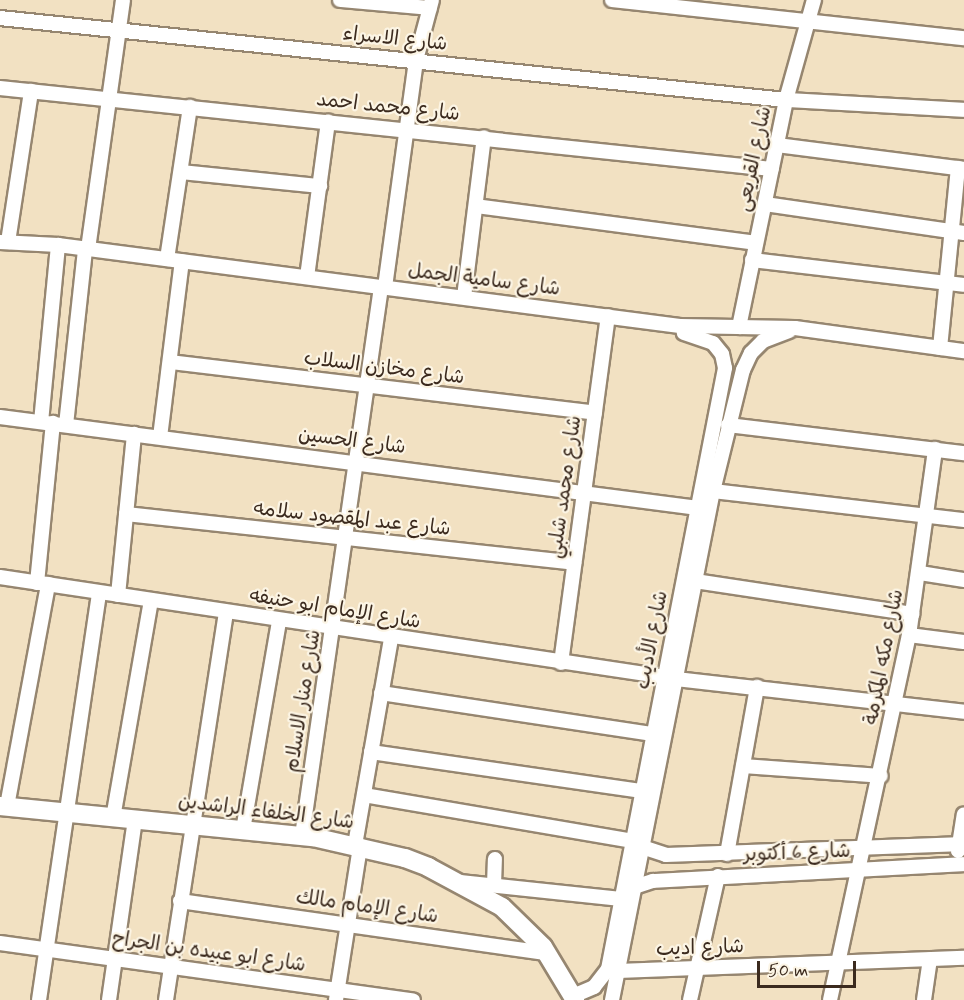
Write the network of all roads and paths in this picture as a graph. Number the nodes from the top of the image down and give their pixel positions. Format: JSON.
{"nodes":[{"id":1,"x":123,"y":0,"type":"edge"},
{"id":2,"x":340,"y":0,"type":"edge"},
{"id":3,"x":612,"y":0,"type":"edge"},
{"id":4,"x":814,"y":0,"type":"edge"},
{"id":5,"x":431,"y":4,"type":"edge"},
{"id":6,"x":0,"y":18,"type":"edge"},
{"id":7,"x":809,"y":22,"type":"junction"},
{"id":8,"x":119,"y":32,"type":"junction"},
{"id":9,"x":964,"y":38,"type":"edge"},
{"id":10,"x":416,"y":60,"type":"junction"},
{"id":11,"x":0,"y":88,"type":"edge"},
{"id":12,"x":31,"y":91,"type":"junction"},
{"id":13,"x":108,"y":98,"type":"junction"},
{"id":14,"x":786,"y":100,"type":"junction"},
{"id":15,"x":190,"y":107,"type":"junction"},
{"id":16,"x":964,"y":111,"type":"edge"},
{"id":17,"x":328,"y":121,"type":"junction"},
{"id":18,"x":406,"y":128,"type":"junction"},
{"id":19,"x":484,"y":137,"type":"junction"},
{"id":20,"x":777,"y":145,"type":"junction"},
{"id":21,"x":772,"y":169,"type":"junction"},
{"id":22,"x":961,"y":169,"type":"edge"},
{"id":23,"x":180,"y":172,"type":"junction"},
{"id":24,"x":320,"y":186,"type":"junction"},
{"id":25,"x":765,"y":204,"type":"junction"},
{"id":26,"x":476,"y":206,"type":"junction"},
{"id":27,"x":958,"y":232,"type":"edge"},
{"id":28,"x":4,"y":242,"type":"edge"},
{"id":29,"x":756,"y":243,"type":"junction"},
{"id":30,"x":58,"y":245,"type":"junction"},
{"id":31,"x":87,"y":249,"type":"junction"},
{"id":32,"x":174,"y":260,"type":"junction"},
{"id":33,"x":752,"y":260,"type":"junction"},
{"id":34,"x":307,"y":277,"type":"junction"},
{"id":35,"x":946,"y":284,"type":"junction"},
{"id":36,"x":964,"y":285,"type":"edge"},
{"id":37,"x":383,"y":287,"type":"junction"},
{"id":38,"x":464,"y":297,"type":"junction"},
{"id":39,"x":608,"y":316,"type":"junction"},
{"id":40,"x":650,"y":321,"type":"junction"},
{"id":41,"x":739,"y":327,"type":"junction"},
{"id":42,"x":806,"y":329,"type":"junction"},
{"id":43,"x":939,"y":348,"type":"junction"},
{"id":44,"x":964,"y":351,"type":"edge"},
{"id":45,"x":170,"y":362,"type":"junction"},
{"id":46,"x":368,"y":386,"type":"junction"},
{"id":47,"x":595,"y":413,"type":"junction"},
{"id":48,"x":0,"y":417,"type":"edge"},
{"id":49,"x":53,"y":423,"type":"junction"},
{"id":50,"x":728,"y":425,"type":"junction"},
{"id":51,"x":134,"y":434,"type":"junction"},
{"id":52,"x":160,"y":437,"type":"junction"},
{"id":53,"x":935,"y":449,"type":"junction"},
{"id":54,"x":964,"y":453,"type":"edge"},
{"id":55,"x":357,"y":461,"type":"junction"},
{"id":56,"x":713,"y":491,"type":"junction"},
{"id":57,"x":584,"y":492,"type":"junction"},
{"id":58,"x":698,"y":508,"type":"junction"},
{"id":59,"x":126,"y":514,"type":"junction"},
{"id":60,"x":927,"y":516,"type":"junction"},
{"id":61,"x":964,"y":520,"type":"edge"},
{"id":62,"x":346,"y":538,"type":"junction"},
{"id":63,"x":574,"y":562,"type":"junction"},
{"id":64,"x":920,"y":573,"type":"junction"},
{"id":65,"x":0,"y":577,"type":"edge"},
{"id":66,"x":964,"y":580,"type":"edge"},
{"id":67,"x":695,"y":581,"type":"junction"},
{"id":68,"x":42,"y":584,"type":"junction"},
{"id":69,"x":99,"y":592,"type":"junction"},
{"id":70,"x":118,"y":596,"type":"junction"},
{"id":71,"x":151,"y":600,"type":"junction"},
{"id":72,"x":226,"y":612,"type":"junction"},
{"id":73,"x":913,"y":614,"type":"junction"},
{"id":74,"x":279,"y":621,"type":"junction"},
{"id":75,"x":334,"y":630,"type":"junction"},
{"id":76,"x":909,"y":635,"type":"junction"},
{"id":77,"x":390,"y":638,"type":"junction"},
{"id":78,"x":964,"y":642,"type":"edge"},
{"id":79,"x":561,"y":663,"type":"junction"},
{"id":80,"x":670,"y":678,"type":"junction"},
{"id":81,"x":757,"y":687,"type":"junction"},
{"id":82,"x":381,"y":693,"type":"junction"},
{"id":83,"x":896,"y":704,"type":"junction"},
{"id":84,"x":964,"y":712,"type":"edge"},
{"id":85,"x":653,"y":734,"type":"junction"},
{"id":86,"x":371,"y":752,"type":"junction"},
{"id":87,"x":743,"y":766,"type":"junction"},
{"id":88,"x":880,"y":776,"type":"junction"},
{"id":89,"x":642,"y":791,"type":"junction"},
{"id":90,"x":364,"y":795,"type":"junction"},
{"id":91,"x":4,"y":806,"type":"edge"},
{"id":92,"x":65,"y":813,"type":"junction"},
{"id":93,"x":964,"y":814,"type":"edge"},
{"id":94,"x":112,"y":818,"type":"junction"},
{"id":95,"x":135,"y":820,"type":"junction"},
{"id":96,"x":193,"y":825,"type":"junction"},
{"id":97,"x":243,"y":830,"type":"junction"},
{"id":98,"x":302,"y":836,"type":"junction"},
{"id":99,"x":638,"y":844,"type":"junction"},
{"id":100,"x":962,"y":844,"type":"edge"},
{"id":101,"x":358,"y":845,"type":"junction"},
{"id":102,"x":865,"y":848,"type":"junction"},
{"id":103,"x":728,"y":854,"type":"junction"},
{"id":104,"x":495,"y":859,"type":"dead end"},
{"id":105,"x":960,"y":865,"type":"edge"},
{"id":106,"x":860,"y":870,"type":"junction"},
{"id":107,"x":718,"y":876,"type":"junction"},
{"id":108,"x":458,"y":882,"type":"junction"},
{"id":109,"x":494,"y":885,"type":"junction"},
{"id":110,"x":634,"y":887,"type":"junction"},
{"id":111,"x":621,"y":899,"type":"junction"},
{"id":112,"x":180,"y":901,"type":"junction"},
{"id":113,"x":347,"y":923,"type":"junction"},
{"id":114,"x":0,"y":943,"type":"edge"},
{"id":115,"x":46,"y":949,"type":"junction"},
{"id":116,"x":547,"y":954,"type":"junction"},
{"id":117,"x":964,"y":958,"type":"edge"},
{"id":118,"x":115,"y":959,"type":"junction"},
{"id":119,"x":930,"y":959,"type":"junction"},
{"id":120,"x":839,"y":962,"type":"junction"},
{"id":121,"x":171,"y":967,"type":"junction"},
{"id":122,"x":698,"y":969,"type":"junction"},
{"id":123,"x":618,"y":970,"type":"junction"},
{"id":124,"x":337,"y":995,"type":"edge"},
{"id":125,"x":581,"y":997,"type":"edge"},
{"id":126,"x":39,"y":1000,"type":"edge"},
{"id":127,"x":109,"y":1000,"type":"edge"},
{"id":128,"x":166,"y":1000,"type":"edge"},
{"id":129,"x":413,"y":1000,"type":"edge"},
{"id":130,"x":612,"y":1000,"type":"edge"},
{"id":131,"x":690,"y":1000,"type":"edge"},
{"id":132,"x":830,"y":1000,"type":"edge"},
{"id":133,"x":924,"y":1000,"type":"edge"}],
"edges":[{"from":1,"to":8,"type":"street"},
{"from":2,"to":5,"type":"street"},
{"from":3,"to":7,"type":"street"},
{"from":4,"to":7,"type":"street","name":"شارع القريعى"},
{"from":5,"to":10,"type":"street","name":"شارع منار الاسلام"},
{"from":6,"to":8,"type":"street","name":"شارع الاسراء"},
{"from":7,"to":9,"type":"street"},
{"from":7,"to":14,"type":"street","name":"شارع القريعى"},
{"from":8,"to":10,"type":"street","name":"شارع الاسراء"},
{"from":8,"to":13,"type":"street"},
{"from":10,"to":14,"type":"street","name":"شارع الاسراء"},
{"from":10,"to":18,"type":"street","name":"شارع منار الاسلام"},
{"from":11,"to":12,"type":"street","name":"شارع محمد احمد"},
{"from":12,"to":13,"type":"street","name":"شارع محمد احمد"},
{"from":12,"to":28,"type":"street"},
{"from":13,"to":15,"type":"street","name":"شارع محمد احمد"},
{"from":13,"to":31,"type":"street"},
{"from":14,"to":16,"type":"street","name":"شارع الاسراء"},
{"from":14,"to":20,"type":"street","name":"شارع القريعى"},
{"from":15,"to":17,"type":"street","name":"شارع محمد احمد"},
{"from":15,"to":23,"type":"street"},
{"from":17,"to":18,"type":"street","name":"شارع محمد احمد"},
{"from":17,"to":24,"type":"street"},
{"from":18,"to":19,"type":"street","name":"شارع محمد احمد"},
{"from":18,"to":37,"type":"street","name":"شارع منار الاسلام"},
{"from":19,"to":21,"type":"street","name":"شارع محمد احمد"},
{"from":19,"to":26,"type":"street"},
{"from":20,"to":21,"type":"street","name":"شارع القريعى"},
{"from":20,"to":22,"type":"street"},
{"from":21,"to":25,"type":"street","name":"شارع القريعى"},
{"from":22,"to":27,"type":"street"},
{"from":23,"to":24,"type":"street"},
{"from":23,"to":32,"type":"street"},
{"from":24,"to":34,"type":"street"},
{"from":25,"to":27,"type":"street"},
{"from":25,"to":29,"type":"street","name":"شارع القريعى"},
{"from":26,"to":29,"type":"street"},
{"from":26,"to":38,"type":"street"},
{"from":27,"to":35,"type":"street"},
{"from":28,"to":30,"type":"street","name":"شارع سامية الجمل"},
{"from":29,"to":33,"type":"street","name":"شارع القريعى"},
{"from":30,"to":31,"type":"street","name":"شارع سامية الجمل"},
{"from":30,"to":49,"type":"street"},
{"from":31,"to":32,"type":"street","name":"شارع سامية الجمل"},
{"from":31,"to":49,"type":"street"},
{"from":32,"to":34,"type":"street","name":"شارع سامية الجمل"},
{"from":32,"to":45,"type":"street"},
{"from":33,"to":35,"type":"street"},
{"from":33,"to":41,"type":"street","name":"شارع القريعى"},
{"from":34,"to":37,"type":"street","name":"شارع سامية الجمل"},
{"from":35,"to":36,"type":"street"},
{"from":35,"to":43,"type":"street"},
{"from":37,"to":38,"type":"street","name":"شارع سامية الجمل"},
{"from":37,"to":46,"type":"street","name":"شارع منار الاسلام"},
{"from":38,"to":39,"type":"street","name":"شارع سامية الجمل"},
{"from":39,"to":40,"type":"street","name":"شارع سامية الجمل"},
{"from":39,"to":47,"type":"street","name":"شارع محمد شلبي"},
{"from":40,"to":41,"type":"street","name":"شارع سامية الجمل"},
{"from":40,"to":58,"type":"street","name":"شارع الأديب"},
{"from":41,"to":42,"type":"street","name":"شارع سامية الجمل"},
{"from":42,"to":43,"type":"street","name":"شارع سامية الجمل"},
{"from":42,"to":50,"type":"street","name":"شارع الأديب"},
{"from":43,"to":44,"type":"street","name":"شارع سامية الجمل"},
{"from":45,"to":46,"type":"street","name":"شارع مخازن السلاب"},
{"from":45,"to":52,"type":"street"},
{"from":46,"to":47,"type":"street","name":"شارع مخازن السلاب"},
{"from":46,"to":55,"type":"street","name":"شارع منار الاسلام"},
{"from":47,"to":57,"type":"street","name":"شارع محمد شلبي"},
{"from":48,"to":49,"type":"street","name":"شارع الحسين"},
{"from":49,"to":51,"type":"street","name":"شارع الحسين"},
{"from":49,"to":68,"type":"street"},
{"from":50,"to":53,"type":"street"},
{"from":50,"to":56,"type":"street","name":"شارع الأديب"},
{"from":51,"to":52,"type":"street","name":"شارع الحسين"},
{"from":51,"to":59,"type":"street"},
{"from":52,"to":55,"type":"street","name":"شارع الحسين"},
{"from":53,"to":54,"type":"street"},
{"from":53,"to":60,"type":"street","name":"شارع مكه المكرمة"},
{"from":55,"to":57,"type":"street","name":"شارع الحسين"},
{"from":55,"to":62,"type":"street","name":"شارع منار الاسلام"},
{"from":56,"to":60,"type":"street"},
{"from":56,"to":67,"type":"street","name":"شارع الأديب"},
{"from":57,"to":58,"type":"street","name":"شارع الحسين"},
{"from":57,"to":63,"type":"street","name":"شارع محمد شلبي"},
{"from":58,"to":80,"type":"street","name":"شارع الأديب"},
{"from":59,"to":62,"type":"street","name":"شارع عبد المقصود سلامه"},
{"from":59,"to":70,"type":"street"},
{"from":60,"to":61,"type":"street"},
{"from":60,"to":64,"type":"street","name":"شارع مكه المكرمة"},
{"from":62,"to":63,"type":"street","name":"شارع عبد المقصود سلامه"},
{"from":62,"to":75,"type":"street","name":"شارع منار الاسلام"},
{"from":63,"to":79,"type":"street","name":"شارع محمد شلبي"},
{"from":64,"to":66,"type":"street"},
{"from":64,"to":73,"type":"street","name":"شارع مكه المكرمة"},
{"from":65,"to":68,"type":"street","name":"شارع الإمام ابو حنيفه"},
{"from":67,"to":73,"type":"street"},
{"from":67,"to":80,"type":"street","name":"شارع الأديب"},
{"from":68,"to":69,"type":"street","name":"شارع الإمام ابو حنيفه"},
{"from":68,"to":91,"type":"street"},
{"from":69,"to":70,"type":"street","name":"شارع الإمام ابو حنيفه"},
{"from":69,"to":92,"type":"street"},
{"from":70,"to":71,"type":"street","name":"شارع الإمام ابو حنيفه"},
{"from":71,"to":72,"type":"street","name":"شارع الإمام ابو حنيفه"},
{"from":71,"to":94,"type":"street"},
{"from":72,"to":74,"type":"street","name":"شارع الإمام ابو حنيفه"},
{"from":72,"to":96,"type":"street"},
{"from":73,"to":76,"type":"street","name":"شارع مكه المكرمة"},
{"from":74,"to":75,"type":"street","name":"شارع الإمام ابو حنيفه"},
{"from":74,"to":97,"type":"street"},
{"from":75,"to":77,"type":"street","name":"شارع الإمام ابو حنيفه"},
{"from":75,"to":98,"type":"street","name":"شارع منار الاسلام"},
{"from":76,"to":78,"type":"street"},
{"from":76,"to":83,"type":"street","name":"شارع مكه المكرمة"},
{"from":77,"to":79,"type":"street","name":"شارع الإمام ابو حنيفه"},
{"from":77,"to":82,"type":"street"},
{"from":79,"to":80,"type":"street","name":"شارع الإمام ابو حنيفه"},
{"from":80,"to":81,"type":"street","name":"شارع الإمام ابو حنيفه"},
{"from":80,"to":85,"type":"street","name":"شارع الأديب"},
{"from":80,"to":99,"type":"street","name":"شارع الأديب"},
{"from":81,"to":83,"type":"street","name":"شارع الإمام ابو حنيفه"},
{"from":81,"to":87,"type":"street"},
{"from":82,"to":85,"type":"street"},
{"from":82,"to":86,"type":"street"},
{"from":83,"to":84,"type":"street","name":"شارع الإمام ابو حنيفه"},
{"from":83,"to":88,"type":"street","name":"شارع مكه المكرمة"},
{"from":85,"to":89,"type":"street","name":"شارع الأديب"},
{"from":86,"to":89,"type":"street"},
{"from":86,"to":90,"type":"street"},
{"from":87,"to":88,"type":"street"},
{"from":87,"to":103,"type":"street"},
{"from":88,"to":102,"type":"street","name":"شارع مكه المكرمة"},
{"from":89,"to":99,"type":"street","name":"شارع الأديب"},
{"from":90,"to":99,"type":"street","name":"شارع 6 أكتوبر"},
{"from":90,"to":101,"type":"street"},
{"from":91,"to":92,"type":"main road","name":"شارع الخلفاء الراشدين"},
{"from":92,"to":94,"type":"main road","name":"شارع الخلفاء الراشدين"},
{"from":92,"to":115,"type":"street"},
{"from":93,"to":100,"type":"street"},
{"from":94,"to":95,"type":"main road","name":"شارع الخلفاء الراشدين"},
{"from":95,"to":96,"type":"main road","name":"شارع الخلفاء الراشدين"},
{"from":95,"to":118,"type":"street"},
{"from":96,"to":97,"type":"main road","name":"شارع الخلفاء الراشدين"},
{"from":96,"to":112,"type":"street"},
{"from":97,"to":98,"type":"main road","name":"شارع الخلفاء الراشدين"},
{"from":98,"to":101,"type":"main road","name":"شارع الخلفاء الراشدين"},
{"from":99,"to":103,"type":"street","name":"شارع 6 أكتوبر"},
{"from":99,"to":110,"type":"street","name":"شارع الأديب"},
{"from":99,"to":111,"type":"street","name":"شارع الأديب"},
{"from":100,"to":102,"type":"street","name":"شارع 6 أكتوبر"},
{"from":100,"to":105,"type":"street"},
{"from":101,"to":108,"type":"main road","name":"شارع الخلفاء الراشدين"},
{"from":101,"to":113,"type":"street"},
{"from":102,"to":103,"type":"street","name":"شارع 6 أكتوبر"},
{"from":102,"to":106,"type":"street","name":"شارع مكه المكرمة"},
{"from":104,"to":109,"type":"street"},
{"from":105,"to":106,"type":"street","name":"شارع 6 أكتوبر"},
{"from":106,"to":107,"type":"street","name":"شارع 6 أكتوبر"},
{"from":106,"to":120,"type":"street","name":"شارع مكه المكرمة"},
{"from":107,"to":110,"type":"street","name":"شارع 6 أكتوبر"},
{"from":107,"to":122,"type":"street"},
{"from":108,"to":109,"type":"street"},
{"from":108,"to":116,"type":"main road","name":"شارع الخلفاء الراشدين"},
{"from":109,"to":111,"type":"street"},
{"from":110,"to":123,"type":"street","name":"شارع الأديب"},
{"from":111,"to":125,"type":"street","name":"شارع الأديب"},
{"from":112,"to":113,"type":"street","name":"شارع الإمام مالك"},
{"from":112,"to":121,"type":"street"},
{"from":113,"to":116,"type":"street","name":"شارع الإمام مالك"},
{"from":113,"to":124,"type":"street"},
{"from":114,"to":115,"type":"street","name":"شارع ابو عبيده بن الجراح"},
{"from":115,"to":118,"type":"street","name":"شارع ابو عبيده بن الجراح"},
{"from":115,"to":126,"type":"street"},
{"from":116,"to":125,"type":"main road","name":"شارع الخلفاء الراشدين"},
{"from":117,"to":119,"type":"street","name":"شارع اديب"},
{"from":118,"to":121,"type":"street","name":"شارع ابو عبيده بن الجراح"},
{"from":118,"to":127,"type":"street"},
{"from":119,"to":120,"type":"street","name":"شارع اديب"},
{"from":119,"to":133,"type":"street"},
{"from":120,"to":122,"type":"street","name":"شارع اديب"},
{"from":120,"to":132,"type":"street","name":"شارع مكه المكرمة"},
{"from":121,"to":124,"type":"street","name":"شارع ابو عبيده بن الجراح"},
{"from":121,"to":128,"type":"street"},
{"from":122,"to":123,"type":"street","name":"شارع اديب"},
{"from":122,"to":131,"type":"street"},
{"from":123,"to":130,"type":"street","name":"شارع الأديب"},
{"from":124,"to":129,"type":"street","name":"شارع ابو عبيده بن الجراح"}]}
